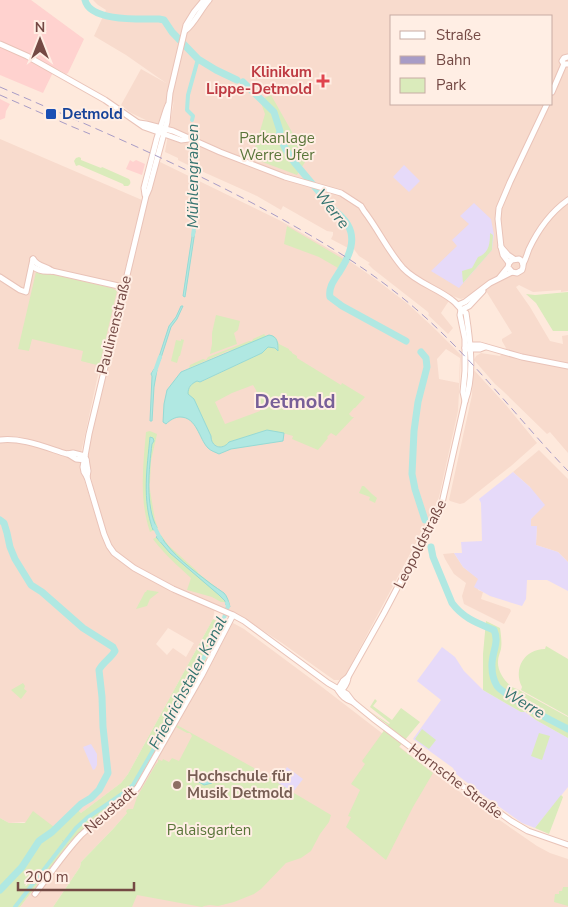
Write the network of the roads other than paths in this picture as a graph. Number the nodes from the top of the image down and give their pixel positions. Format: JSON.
{"nodes":[{"id":1,"x":209,"y":0,"type":"edge"},
{"id":2,"x":202,"y":2,"type":"edge"},
{"id":3,"x":0,"y":44,"type":"edge"},
{"id":4,"x":568,"y":57,"type":"edge"},
{"id":5,"x":566,"y":64,"type":"edge"},
{"id":6,"x":553,"y":90,"type":"edge"},
{"id":7,"x":547,"y":105,"type":"edge"},
{"id":8,"x":162,"y":131,"type":"junction"},
{"id":9,"x":568,"y":200,"type":"edge"},
{"id":10,"x":501,"y":247,"type":"junction"},
{"id":11,"x":528,"y":251,"type":"junction"},
{"id":12,"x":516,"y":259,"type":"junction"},
{"id":13,"x":523,"y":264,"type":"junction"},
{"id":14,"x":32,"y":266,"type":"junction"},
{"id":15,"x":510,"y":267,"type":"junction"},
{"id":16,"x":52,"y":271,"type":"junction"},
{"id":17,"x":0,"y":277,"type":"edge"},
{"id":18,"x":123,"y":287,"type":"junction"},
{"id":19,"x":460,"y":308,"type":"junction"},
{"id":20,"x":468,"y":347,"type":"junction"},
{"id":21,"x":568,"y":366,"type":"edge"},
{"id":22,"x":0,"y":440,"type":"edge"},
{"id":23,"x":85,"y":459,"type":"junction"},
{"id":24,"x":229,"y":613,"type":"junction"},
{"id":25,"x":340,"y":690,"type":"junction"},
{"id":26,"x":568,"y":846,"type":"edge"},
{"id":27,"x":35,"y":894,"type":"dead end"}],
"edges":[{"from":1,"to":2,"type":"street","name":"Paulinenstraße"},
{"from":2,"to":8,"type":"street","name":"Paulinenstraße"},
{"from":3,"to":8,"type":"street"},
{"from":4,"to":5,"type":"street"},
{"from":5,"to":6,"type":"street"},
{"from":7,"to":10,"type":"street"},
{"from":8,"to":18,"type":"street","name":"Paulinenstraße"},
{"from":8,"to":19,"type":"street"},
{"from":9,"to":11,"type":"street"},
{"from":10,"to":12,"type":"street"},
{"from":10,"to":15,"type":"street"},
{"from":11,"to":12,"type":"street"},
{"from":11,"to":13,"type":"street"},
{"from":12,"to":13,"type":"street"},
{"from":12,"to":15,"type":"street"},
{"from":13,"to":15,"type":"street"},
{"from":14,"to":16,"type":"street"},
{"from":14,"to":16,"type":"street"},
{"from":14,"to":17,"type":"street"},
{"from":15,"to":19,"type":"street"},
{"from":16,"to":18,"type":"street"},
{"from":18,"to":23,"type":"street","name":"Paulinenstraße"},
{"from":19,"to":20,"type":"street","name":"Leopoldstraße"},
{"from":20,"to":21,"type":"street"},
{"from":20,"to":25,"type":"street","name":"Leopoldstraße"},
{"from":22,"to":23,"type":"street"},
{"from":23,"to":24,"type":"street","name":"Paulinenstraße"},
{"from":24,"to":25,"type":"street","name":"Hornsche Straße"},
{"from":24,"to":27,"type":"street","name":"Neustadt"},
{"from":25,"to":26,"type":"street","name":"Hornsche Straße"}]}
